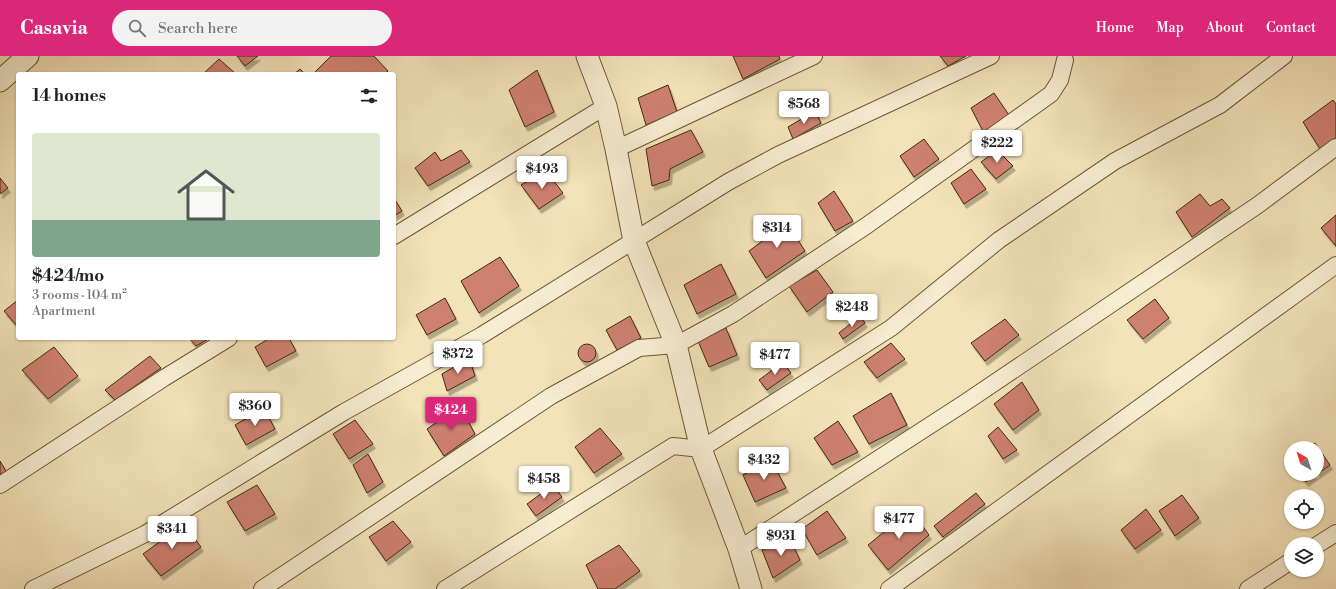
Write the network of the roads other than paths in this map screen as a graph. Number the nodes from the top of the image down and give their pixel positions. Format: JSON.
{"nodes":[{"id":1,"x":28,"y":56,"type":"edge"},
{"id":2,"x":587,"y":56,"type":"edge"},
{"id":3,"x":814,"y":56,"type":"edge"},
{"id":4,"x":991,"y":56,"type":"edge"},
{"id":5,"x":1284,"y":56,"type":"edge"},
{"id":6,"x":1065,"y":60,"type":"dead end"},
{"id":7,"x":0,"y":81,"type":"edge"},
{"id":8,"x":606,"y":106,"type":"junction"},
{"id":9,"x":1336,"y":147,"type":"edge"},
{"id":10,"x":616,"y":149,"type":"junction"},
{"id":11,"x":396,"y":235,"type":"edge"},
{"id":12,"x":634,"y":241,"type":"junction"},
{"id":13,"x":1336,"y":265,"type":"edge"},
{"id":14,"x":226,"y":340,"type":"edge"},
{"id":15,"x":676,"y":345,"type":"junction"},
{"id":16,"x":701,"y":450,"type":"junction"},
{"id":17,"x":0,"y":485,"type":"edge"},
{"id":18,"x":1336,"y":532,"type":"edge"},
{"id":19,"x":1324,"y":540,"type":"edge"},
{"id":20,"x":739,"y":549,"type":"junction"},
{"id":21,"x":1284,"y":566,"type":"edge"},
{"id":22,"x":33,"y":589,"type":"edge"},
{"id":23,"x":262,"y":589,"type":"edge"},
{"id":24,"x":445,"y":589,"type":"edge"},
{"id":25,"x":751,"y":589,"type":"edge"},
{"id":26,"x":889,"y":589,"type":"edge"},
{"id":27,"x":1248,"y":589,"type":"edge"}],
"edges":[{"from":1,"to":7,"type":"street"},
{"from":2,"to":8,"type":"street"},
{"from":3,"to":10,"type":"street"},
{"from":4,"to":12,"type":"street"},
{"from":5,"to":16,"type":"street"},
{"from":6,"to":15,"type":"street"},
{"from":8,"to":10,"type":"street"},
{"from":8,"to":11,"type":"street"},
{"from":9,"to":20,"type":"street"},
{"from":10,"to":12,"type":"street"},
{"from":12,"to":15,"type":"street"},
{"from":12,"to":22,"type":"street"},
{"from":13,"to":26,"type":"street"},
{"from":14,"to":17,"type":"street"},
{"from":15,"to":16,"type":"street"},
{"from":15,"to":23,"type":"street"},
{"from":16,"to":20,"type":"street"},
{"from":16,"to":24,"type":"street"},
{"from":18,"to":19,"type":"street"},
{"from":20,"to":25,"type":"street"},
{"from":21,"to":27,"type":"street"}]}
